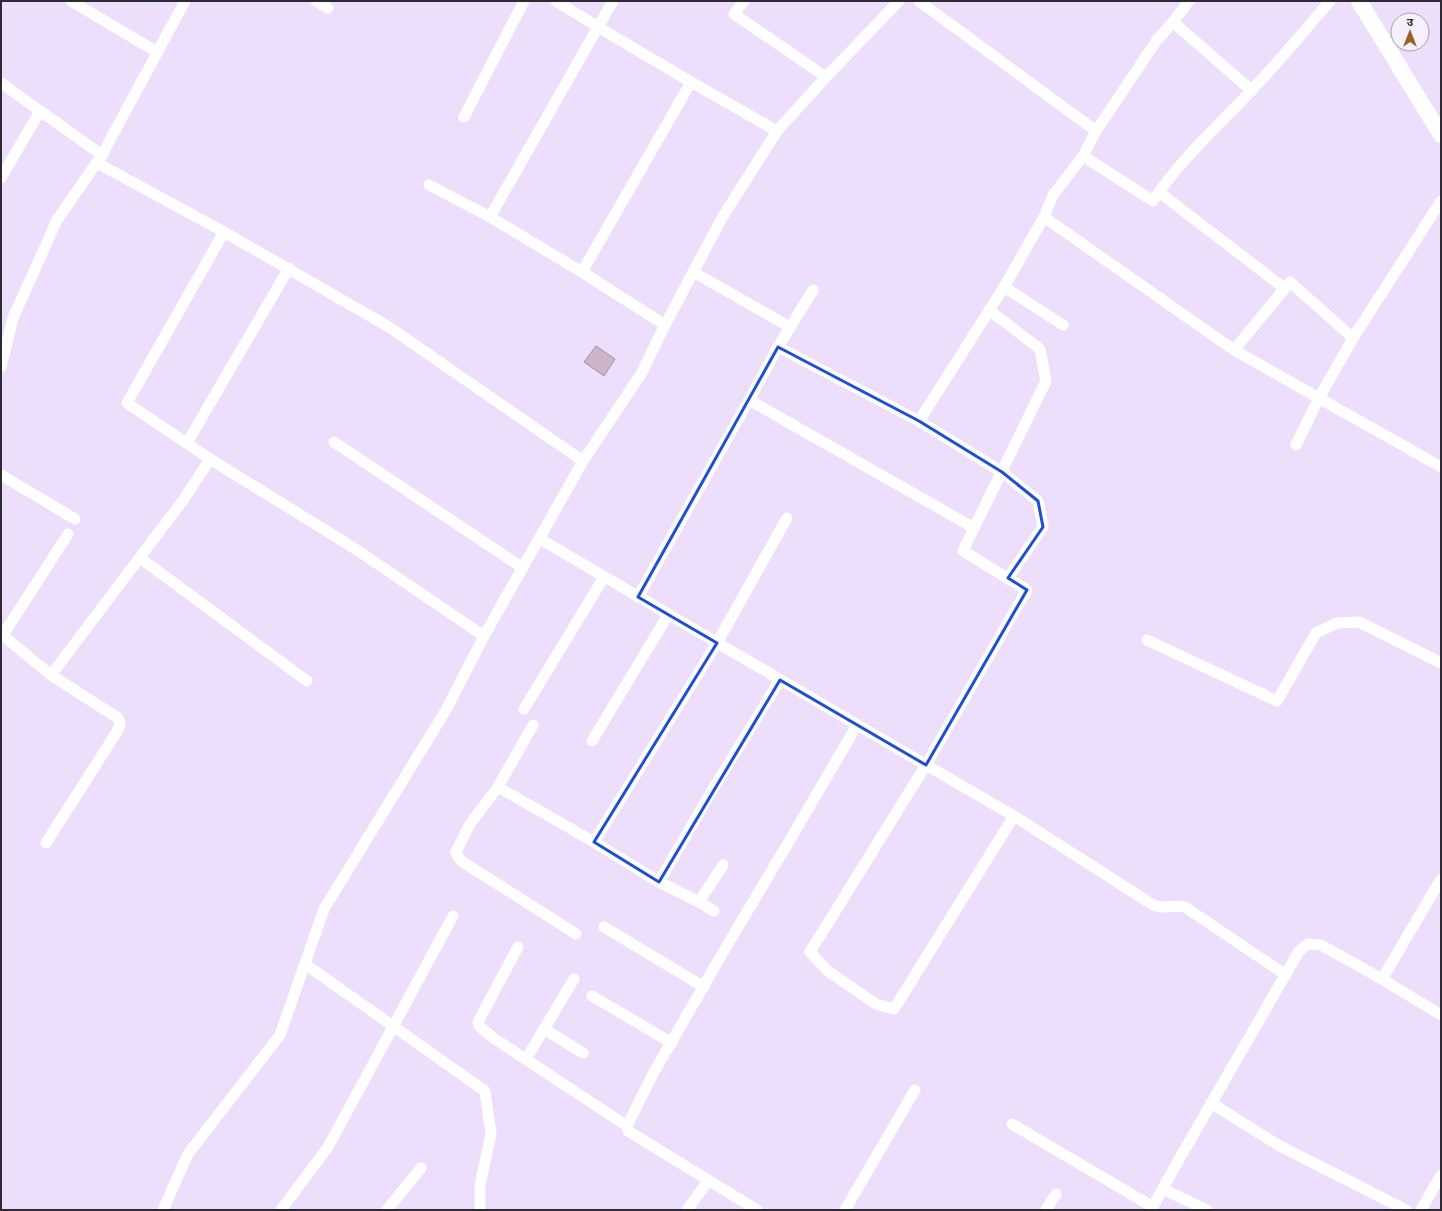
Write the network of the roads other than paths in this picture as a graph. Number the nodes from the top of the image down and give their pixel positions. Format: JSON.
{"nodes":[{"id":1,"x":71,"y":1,"type":"edge"},
{"id":2,"x":185,"y":1,"type":"edge"},
{"id":3,"x":316,"y":1,"type":"edge"},
{"id":4,"x":524,"y":1,"type":"edge"},
{"id":5,"x":556,"y":1,"type":"edge"},
{"id":6,"x":612,"y":1,"type":"edge"},
{"id":7,"x":744,"y":1,"type":"edge"},
{"id":8,"x":899,"y":1,"type":"edge"},
{"id":9,"x":919,"y":1,"type":"edge"},
{"id":10,"x":1189,"y":1,"type":"edge"},
{"id":11,"x":1330,"y":1,"type":"edge"},
{"id":12,"x":1359,"y":1,"type":"edge"},
{"id":13,"x":328,"y":8,"type":"dead end"},
{"id":14,"x":1174,"y":22,"type":"junction"},
{"id":15,"x":598,"y":27,"type":"junction"},
{"id":16,"x":157,"y":52,"type":"junction"},
{"id":17,"x":826,"y":77,"type":"junction"},
{"id":18,"x":691,"y":82,"type":"junction"},
{"id":19,"x":1,"y":83,"type":"edge"},
{"id":20,"x":1252,"y":91,"type":"junction"},
{"id":21,"x":40,"y":111,"type":"junction"},
{"id":22,"x":464,"y":117,"type":"dead end"},
{"id":23,"x":778,"y":131,"type":"junction"},
{"id":24,"x":1096,"y":131,"type":"junction"},
{"id":25,"x":1441,"y":135,"type":"edge"},
{"id":26,"x":1083,"y":156,"type":"junction"},
{"id":27,"x":100,"y":159,"type":"junction"},
{"id":28,"x":1,"y":178,"type":"edge"},
{"id":29,"x":428,"y":184,"type":"dead end"},
{"id":30,"x":1159,"y":192,"type":"junction"},
{"id":31,"x":1441,"y":201,"type":"edge"},
{"id":32,"x":490,"y":217,"type":"junction"},
{"id":33,"x":1044,"y":217,"type":"junction"},
{"id":34,"x":224,"y":232,"type":"junction"},
{"id":35,"x":289,"y":268,"type":"junction"},
{"id":36,"x":582,"y":272,"type":"junction"},
{"id":37,"x":693,"y":272,"type":"junction"},
{"id":38,"x":1004,"y":287,"type":"junction"},
{"id":39,"x":1284,"y":288,"type":"junction"},
{"id":40,"x":812,"y":290,"type":"dead end"},
{"id":41,"x":989,"y":310,"type":"junction"},
{"id":42,"x":13,"y":318,"type":"junction"},
{"id":43,"x":665,"y":325,"type":"junction"},
{"id":44,"x":1063,"y":325,"type":"dead end"},
{"id":45,"x":790,"y":327,"type":"junction"},
{"id":46,"x":1,"y":328,"type":"edge"},
{"id":47,"x":1353,"y":338,"type":"junction"},
{"id":48,"x":778,"y":347,"type":"junction"},
{"id":49,"x":1234,"y":350,"type":"junction"},
{"id":50,"x":1,"y":367,"type":"edge"},
{"id":51,"x":1319,"y":398,"type":"junction"},
{"id":52,"x":749,"y":400,"type":"junction"},
{"id":53,"x":919,"y":420,"type":"junction"},
{"id":54,"x":334,"y":442,"type":"dead end"},
{"id":55,"x":187,"y":443,"type":"junction"},
{"id":56,"x":1296,"y":445,"type":"dead end"},
{"id":57,"x":210,"y":459,"type":"junction"},
{"id":58,"x":583,"y":461,"type":"junction"},
{"id":59,"x":1441,"y":467,"type":"edge"},
{"id":60,"x":1002,"y":472,"type":"junction"},
{"id":61,"x":1,"y":475,"type":"edge"},
{"id":62,"x":787,"y":518,"type":"dead end"},
{"id":63,"x":75,"y":519,"type":"dead end"},
{"id":64,"x":974,"y":528,"type":"junction"},
{"id":65,"x":68,"y":534,"type":"dead end"},
{"id":66,"x":540,"y":539,"type":"junction"},
{"id":67,"x":140,"y":558,"type":"junction"},
{"id":68,"x":523,"y":568,"type":"junction"},
{"id":69,"x":604,"y":577,"type":"junction"},
{"id":70,"x":1008,"y":578,"type":"junction"},
{"id":71,"x":638,"y":597,"type":"junction"},
{"id":72,"x":668,"y":615,"type":"junction"},
{"id":73,"x":2,"y":635,"type":"edge"},
{"id":74,"x":484,"y":636,"type":"junction"},
{"id":75,"x":1147,"y":640,"type":"dead end"},
{"id":76,"x":717,"y":644,"type":"junction"},
{"id":77,"x":1441,"y":663,"type":"edge"},
{"id":78,"x":51,"y":675,"type":"junction"},
{"id":79,"x":780,"y":680,"type":"junction"},
{"id":80,"x":307,"y":681,"type":"dead end"},
{"id":81,"x":524,"y":709,"type":"dead end"},
{"id":82,"x":533,"y":725,"type":"dead end"},
{"id":83,"x":857,"y":725,"type":"junction"},
{"id":84,"x":592,"y":741,"type":"dead end"},
{"id":85,"x":926,"y":765,"type":"junction"},
{"id":86,"x":498,"y":787,"type":"junction"},
{"id":87,"x":1014,"y":816,"type":"junction"},
{"id":88,"x":594,"y":842,"type":"junction"},
{"id":89,"x":46,"y":843,"type":"dead end"},
{"id":90,"x":723,"y":865,"type":"dead end"},
{"id":91,"x":1441,"y":879,"type":"edge"},
{"id":92,"x":659,"y":882,"type":"junction"},
{"id":93,"x":699,"y":902,"type":"junction"},
{"id":94,"x":714,"y":911,"type":"dead end"},
{"id":95,"x":453,"y":916,"type":"dead end"},
{"id":96,"x":604,"y":927,"type":"dead end"},
{"id":97,"x":576,"y":934,"type":"dead end"},
{"id":98,"x":518,"y":947,"type":"dead end"},
{"id":99,"x":305,"y":964,"type":"junction"},
{"id":100,"x":1286,"y":975,"type":"junction"},
{"id":101,"x":1382,"y":979,"type":"junction"},
{"id":102,"x":574,"y":980,"type":"dead end"},
{"id":103,"x":704,"y":987,"type":"junction"},
{"id":104,"x":592,"y":996,"type":"dead end"},
{"id":105,"x":1441,"y":1014,"type":"edge"},
{"id":106,"x":393,"y":1026,"type":"junction"},
{"id":107,"x":544,"y":1029,"type":"junction"},
{"id":108,"x":672,"y":1043,"type":"junction"},
{"id":109,"x":583,"y":1053,"type":"dead end"},
{"id":110,"x":526,"y":1059,"type":"junction"},
{"id":111,"x":915,"y":1090,"type":"dead end"},
{"id":112,"x":1212,"y":1103,"type":"junction"},
{"id":113,"x":1012,"y":1124,"type":"dead end"},
{"id":114,"x":627,"y":1126,"type":"junction"},
{"id":115,"x":421,"y":1168,"type":"dead end"},
{"id":116,"x":1441,"y":1175,"type":"edge"},
{"id":117,"x":708,"y":1181,"type":"junction"},
{"id":118,"x":1162,"y":1189,"type":"junction"},
{"id":119,"x":1056,"y":1194,"type":"dead end"},
{"id":120,"x":391,"y":1209,"type":"edge"},
{"id":121,"x":1152,"y":1209,"type":"edge"},
{"id":122,"x":163,"y":1210,"type":"edge"},
{"id":123,"x":280,"y":1210,"type":"edge"},
{"id":124,"x":480,"y":1210,"type":"edge"},
{"id":125,"x":687,"y":1210,"type":"edge"},
{"id":126,"x":757,"y":1210,"type":"edge"},
{"id":127,"x":845,"y":1210,"type":"edge"},
{"id":128,"x":1046,"y":1210,"type":"edge"},
{"id":129,"x":1207,"y":1210,"type":"edge"},
{"id":130,"x":1406,"y":1210,"type":"edge"},
{"id":131,"x":1421,"y":1210,"type":"edge"}],
"edges":[{"from":1,"to":16,"type":"street"},
{"from":2,"to":16,"type":"street"},
{"from":3,"to":13,"type":"street"},
{"from":4,"to":22,"type":"street"},
{"from":5,"to":15,"type":"street"},
{"from":6,"to":15,"type":"street"},
{"from":7,"to":17,"type":"street"},
{"from":8,"to":17,"type":"street"},
{"from":9,"to":24,"type":"street"},
{"from":10,"to":14,"type":"street"},
{"from":11,"to":20,"type":"street"},
{"from":12,"to":25,"type":"street"},
{"from":14,"to":20,"type":"street"},
{"from":14,"to":24,"type":"street"},
{"from":15,"to":18,"type":"street"},
{"from":15,"to":32,"type":"street"},
{"from":16,"to":27,"type":"street"},
{"from":17,"to":23,"type":"street"},
{"from":18,"to":23,"type":"street"},
{"from":18,"to":36,"type":"street"},
{"from":19,"to":21,"type":"street"},
{"from":20,"to":30,"type":"street"},
{"from":21,"to":27,"type":"street"},
{"from":21,"to":28,"type":"street"},
{"from":23,"to":37,"type":"street"},
{"from":24,"to":26,"type":"street"},
{"from":26,"to":30,"type":"street"},
{"from":26,"to":33,"type":"street"},
{"from":27,"to":34,"type":"street"},
{"from":27,"to":42,"type":"street"},
{"from":29,"to":32,"type":"street"},
{"from":30,"to":39,"type":"street"},
{"from":31,"to":47,"type":"street"},
{"from":32,"to":36,"type":"street"},
{"from":33,"to":38,"type":"street"},
{"from":33,"to":49,"type":"street"},
{"from":34,"to":35,"type":"street"},
{"from":34,"to":55,"type":"street"},
{"from":35,"to":55,"type":"street"},
{"from":35,"to":58,"type":"street"},
{"from":36,"to":43,"type":"street"},
{"from":37,"to":43,"type":"street"},
{"from":37,"to":45,"type":"street"},
{"from":38,"to":41,"type":"street"},
{"from":38,"to":44,"type":"street"},
{"from":39,"to":47,"type":"street"},
{"from":39,"to":49,"type":"street"},
{"from":40,"to":45,"type":"street"},
{"from":41,"to":53,"type":"street"},
{"from":41,"to":60,"type":"street"},
{"from":42,"to":46,"type":"street"},
{"from":42,"to":50,"type":"street"},
{"from":43,"to":58,"type":"street"},
{"from":45,"to":48,"type":"street"},
{"from":47,"to":51,"type":"street"},
{"from":48,"to":52,"type":"street"},
{"from":48,"to":53,"type":"street"},
{"from":49,"to":51,"type":"street"},
{"from":51,"to":56,"type":"street"},
{"from":51,"to":59,"type":"street"},
{"from":52,"to":64,"type":"street"},
{"from":52,"to":71,"type":"street"},
{"from":53,"to":60,"type":"street"},
{"from":54,"to":68,"type":"street"},
{"from":55,"to":57,"type":"street"},
{"from":57,"to":67,"type":"street"},
{"from":57,"to":74,"type":"street"},
{"from":58,"to":66,"type":"street"},
{"from":60,"to":64,"type":"street"},
{"from":60,"to":70,"type":"street"},
{"from":61,"to":63,"type":"street"},
{"from":62,"to":76,"type":"street"},
{"from":64,"to":70,"type":"street"},
{"from":65,"to":73,"type":"street"},
{"from":66,"to":68,"type":"street"},
{"from":66,"to":69,"type":"street"},
{"from":67,"to":78,"type":"street"},
{"from":67,"to":80,"type":"street"},
{"from":68,"to":74,"type":"street"},
{"from":69,"to":71,"type":"street"},
{"from":69,"to":81,"type":"street"},
{"from":70,"to":85,"type":"street"},
{"from":71,"to":72,"type":"street"},
{"from":72,"to":76,"type":"street"},
{"from":72,"to":84,"type":"street"},
{"from":73,"to":78,"type":"street"},
{"from":74,"to":99,"type":"street"},
{"from":75,"to":77,"type":"street"},
{"from":76,"to":79,"type":"street"},
{"from":76,"to":88,"type":"street"},
{"from":78,"to":89,"type":"street"},
{"from":79,"to":83,"type":"street"},
{"from":79,"to":92,"type":"street"},
{"from":82,"to":86,"type":"street"},
{"from":83,"to":85,"type":"street"},
{"from":83,"to":103,"type":"street"},
{"from":85,"to":87,"type":"street"},
{"from":85,"to":87,"type":"street"},
{"from":86,"to":88,"type":"street"},
{"from":86,"to":97,"type":"street"},
{"from":87,"to":100,"type":"street"},
{"from":88,"to":92,"type":"street"},
{"from":90,"to":93,"type":"street"},
{"from":91,"to":101,"type":"street"},
{"from":92,"to":93,"type":"street"},
{"from":93,"to":94,"type":"street"},
{"from":95,"to":106,"type":"street"},
{"from":96,"to":103,"type":"street"},
{"from":98,"to":110,"type":"street"},
{"from":99,"to":106,"type":"street"},
{"from":99,"to":122,"type":"street"},
{"from":100,"to":101,"type":"street"},
{"from":100,"to":112,"type":"street"},
{"from":101,"to":105,"type":"street"},
{"from":102,"to":107,"type":"street"},
{"from":103,"to":108,"type":"street"},
{"from":104,"to":108,"type":"street"},
{"from":106,"to":123,"type":"street"},
{"from":106,"to":124,"type":"street"},
{"from":107,"to":109,"type":"street"},
{"from":107,"to":110,"type":"street"},
{"from":108,"to":114,"type":"street"},
{"from":110,"to":114,"type":"street"},
{"from":111,"to":127,"type":"street"},
{"from":112,"to":118,"type":"street"},
{"from":112,"to":130,"type":"street"},
{"from":113,"to":121,"type":"street"},
{"from":114,"to":117,"type":"street"},
{"from":115,"to":120,"type":"street"},
{"from":116,"to":131,"type":"street"},
{"from":117,"to":125,"type":"street"},
{"from":117,"to":126,"type":"street"},
{"from":118,"to":121,"type":"street"},
{"from":118,"to":129,"type":"street"},
{"from":119,"to":128,"type":"street"}]}
